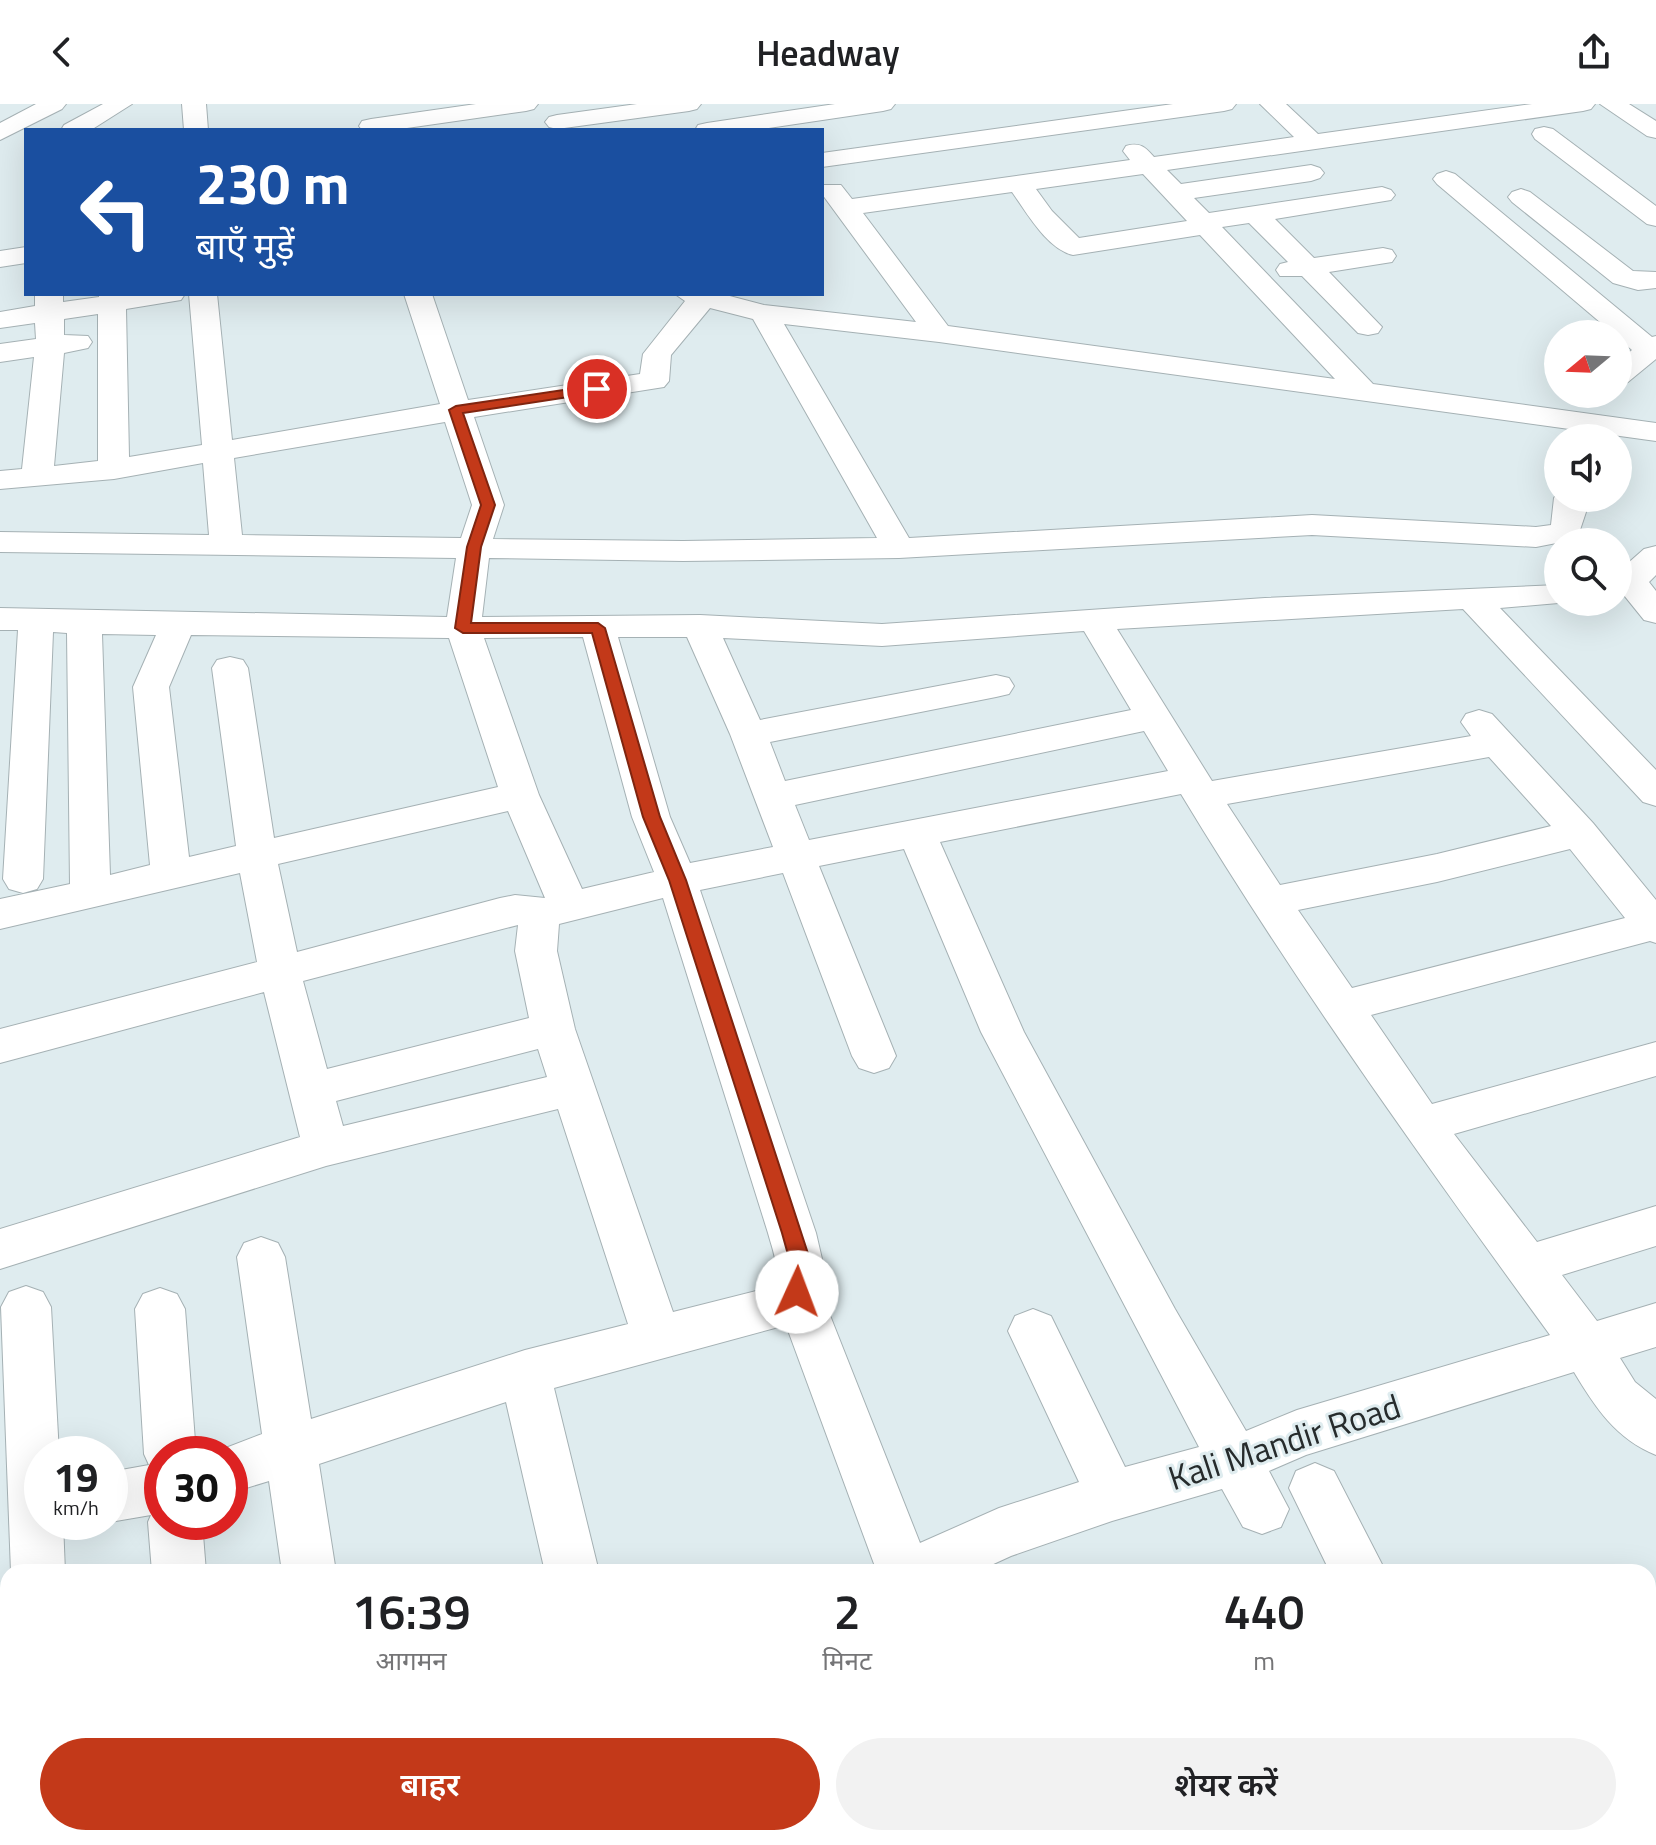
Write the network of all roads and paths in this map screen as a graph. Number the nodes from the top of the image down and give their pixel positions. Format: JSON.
{"nodes":[{"id":1,"x":54,"y":104,"type":"edge"},
{"id":2,"x":194,"y":104,"type":"edge"},
{"id":3,"x":526,"y":104,"type":"edge"},
{"id":4,"x":689,"y":104,"type":"edge"},
{"id":5,"x":883,"y":104,"type":"edge"},
{"id":6,"x":1224,"y":104,"type":"edge"},
{"id":7,"x":1583,"y":104,"type":"edge"},
{"id":8,"x":1612,"y":104,"type":"edge"},
{"id":9,"x":130,"y":107,"type":"edge"},
{"id":10,"x":1097,"y":112,"type":"edge"},
{"id":11,"x":1267,"y":114,"type":"edge"},
{"id":12,"x":1323,"y":116,"type":"dead end"},
{"id":13,"x":778,"y":118,"type":"edge"},
{"id":14,"x":369,"y":120,"type":"edge"},
{"id":15,"x":1292,"y":121,"type":"junction"},
{"id":16,"x":557,"y":122,"type":"dead end"},
{"id":17,"x":899,"y":123,"type":"dead end"},
{"id":18,"x":78,"y":128,"type":"edge"},
{"id":19,"x":109,"y":128,"type":"edge"},
{"id":20,"x":196,"y":128,"type":"edge"},
{"id":21,"x":719,"y":128,"type":"edge"},
{"id":22,"x":1656,"y":131,"type":"edge"},
{"id":23,"x":824,"y":134,"type":"edge"},
{"id":24,"x":1544,"y":134,"type":"dead end"},
{"id":25,"x":8,"y":137,"type":"edge"},
{"id":26,"x":973,"y":138,"type":"junction"},
{"id":27,"x":1156,"y":139,"type":"dead end"},
{"id":28,"x":1313,"y":142,"type":"junction"},
{"id":29,"x":1126,"y":143,"type":"junction"},
{"id":30,"x":824,"y":160,"type":"edge"},
{"id":31,"x":1150,"y":167,"type":"junction"},
{"id":32,"x":1311,"y":173,"type":"dead end"},
{"id":33,"x":1013,"y":174,"type":"junction"},
{"id":34,"x":1446,"y":179,"type":"dead end"},
{"id":35,"x":824,"y":180,"type":"edge"},
{"id":36,"x":1175,"y":193,"type":"junction"},
{"id":37,"x":1382,"y":195,"type":"dead end"},
{"id":38,"x":1521,"y":197,"type":"dead end"},
{"id":39,"x":845,"y":208,"type":"junction"},
{"id":40,"x":1255,"y":214,"type":"junction"},
{"id":41,"x":1656,"y":218,"type":"edge"},
{"id":42,"x":1202,"y":222,"type":"junction"},
{"id":43,"x":24,"y":255,"type":"edge"},
{"id":44,"x":1383,"y":256,"type":"dead end"},
{"id":45,"x":0,"y":259,"type":"edge"},
{"id":46,"x":1309,"y":267,"type":"junction"},
{"id":47,"x":1253,"y":275,"type":"junction"},
{"id":48,"x":1656,"y":280,"type":"edge"},
{"id":49,"x":148,"y":296,"type":"edge"},
{"id":50,"x":203,"y":296,"type":"edge"},
{"id":51,"x":419,"y":296,"type":"edge"},
{"id":52,"x":708,"y":297,"type":"edge"},
{"id":53,"x":113,"y":299,"type":"edge"},
{"id":54,"x":50,"y":303,"type":"edge"},
{"id":55,"x":764,"y":313,"type":"junction"},
{"id":56,"x":0,"y":320,"type":"edge"},
{"id":57,"x":1368,"y":327,"type":"dead end"},
{"id":58,"x":939,"y":333,"type":"junction"},
{"id":59,"x":110,"y":337,"type":"junction"},
{"id":60,"x":50,"y":346,"type":"junction"},
{"id":61,"x":1653,"y":347,"type":"edge"},
{"id":62,"x":0,"y":353,"type":"edge"},
{"id":63,"x":1632,"y":364,"type":"edge"},
{"id":64,"x":1363,"y":391,"type":"junction"},
{"id":65,"x":456,"y":410,"type":"junction"},
{"id":66,"x":1579,"y":418,"type":"edge"},
{"id":67,"x":1656,"y":432,"type":"edge"},
{"id":68,"x":218,"y":451,"type":"junction"},
{"id":69,"x":114,"y":470,"type":"junction"},
{"id":70,"x":37,"y":476,"type":"junction"},
{"id":71,"x":0,"y":480,"type":"edge"},
{"id":72,"x":1569,"y":512,"type":"edge"},
{"id":73,"x":0,"y":542,"type":"edge"},
{"id":74,"x":226,"y":543,"type":"junction"},
{"id":75,"x":474,"y":547,"type":"junction"},
{"id":76,"x":899,"y":548,"type":"junction"},
{"id":77,"x":1656,"y":556,"type":"edge"},
{"id":78,"x":1632,"y":575,"type":"edge"},
{"id":79,"x":1632,"y":590,"type":"edge"},
{"id":80,"x":1544,"y":596,"type":"edge"},
{"id":81,"x":1473,"y":600,"type":"junction"},
{"id":82,"x":1656,"y":613,"type":"edge"},
{"id":83,"x":1094,"y":619,"type":"junction"},
{"id":84,"x":18,"y":620,"type":"edge"},
{"id":85,"x":84,"y":623,"type":"junction"},
{"id":86,"x":178,"y":624,"type":"junction"},
{"id":87,"x":700,"y":626,"type":"junction"},
{"id":88,"x":463,"y":628,"type":"junction"},
{"id":89,"x":598,"y":628,"type":"junction"},
{"id":90,"x":230,"y":668,"type":"dead end"},
{"id":91,"x":996,"y":686,"type":"dead end"},
{"id":92,"x":1154,"y":717,"type":"junction"},
{"id":93,"x":748,"y":734,"type":"junction"},
{"id":94,"x":865,"y":777,"type":"junction"},
{"id":95,"x":1197,"y":787,"type":"junction"},
{"id":96,"x":1656,"y":793,"type":"edge"},
{"id":97,"x":520,"y":795,"type":"junction"},
{"id":98,"x":772,"y":797,"type":"junction"},
{"id":99,"x":1579,"y":833,"type":"junction"},
{"id":100,"x":904,"y":834,"type":"junction"},
{"id":101,"x":257,"y":857,"type":"junction"},
{"id":102,"x":795,"y":857,"type":"junction"},
{"id":103,"x":171,"y":875,"type":"junction"},
{"id":104,"x":23,"y":879,"type":"dead end"},
{"id":105,"x":677,"y":880,"type":"junction"},
{"id":106,"x":90,"y":891,"type":"junction"},
{"id":107,"x":1270,"y":901,"type":"junction"},
{"id":108,"x":554,"y":910,"type":"junction"},
{"id":109,"x":0,"y":914,"type":"edge"},
{"id":110,"x":1655,"y":926,"type":"edge"},
{"id":111,"x":280,"y":973,"type":"junction"},
{"id":112,"x":1341,"y":1007,"type":"junction"},
{"id":113,"x":553,"y":1029,"type":"junction"},
{"id":114,"x":0,"y":1046,"type":"edge"},
{"id":115,"x":874,"y":1056,"type":"dead end"},
{"id":116,"x":1656,"y":1059,"type":"edge"},
{"id":117,"x":572,"y":1088,"type":"junction"},
{"id":118,"x":312,"y":1090,"type":"junction"},
{"id":119,"x":1422,"y":1125,"type":"junction"},
{"id":120,"x":326,"y":1148,"type":"junction"},
{"id":121,"x":1656,"y":1226,"type":"edge"},
{"id":122,"x":0,"y":1249,"type":"edge"},
{"id":123,"x":261,"y":1257,"type":"dead end"},
{"id":124,"x":1527,"y":1265,"type":"junction"},
{"id":125,"x":797,"y":1292,"type":"junction"},
{"id":126,"x":26,"y":1307,"type":"dead end"},
{"id":127,"x":160,"y":1309,"type":"dead end"},
{"id":128,"x":1656,"y":1325,"type":"edge"},
{"id":129,"x":1033,"y":1331,"type":"dead end"},
{"id":130,"x":657,"y":1338,"type":"junction"},
{"id":131,"x":1585,"y":1344,"type":"junction"},
{"id":132,"x":525,"y":1373,"type":"junction"},
{"id":133,"x":1656,"y":1431,"type":"edge"},
{"id":134,"x":25,"y":1436,"type":"edge"},
{"id":135,"x":169,"y":1436,"type":"edge"},
{"id":136,"x":292,"y":1450,"type":"junction"},
{"id":137,"x":1235,"y":1461,"type":"junction"},
{"id":138,"x":248,"y":1463,"type":"edge"},
{"id":139,"x":1315,"y":1488,"type":"dead end"},
{"id":140,"x":1112,"y":1496,"type":"junction"},
{"id":141,"x":1262,"y":1509,"type":"dead end"},
{"id":142,"x":30,"y":1540,"type":"edge"},
{"id":143,"x":176,"y":1540,"type":"edge"},
{"id":144,"x":36,"y":1564,"type":"edge"},
{"id":145,"x":178,"y":1564,"type":"edge"},
{"id":146,"x":308,"y":1564,"type":"edge"},
{"id":147,"x":570,"y":1564,"type":"edge"},
{"id":148,"x":901,"y":1564,"type":"edge"},
{"id":149,"x":935,"y":1564,"type":"edge"},
{"id":150,"x":1355,"y":1564,"type":"edge"}],
"edges":[{"from":1,"to":25,"type":"street"},
{"from":2,"to":20,"type":"street"},
{"from":3,"to":14,"type":"street"},
{"from":4,"to":16,"type":"street"},
{"from":5,"to":13,"type":"street"},
{"from":6,"to":10,"type":"street"},
{"from":7,"to":28,"type":"street"},
{"from":8,"to":22,"type":"street"},
{"from":9,"to":18,"type":"street"},
{"from":9,"to":19,"type":"street"},
{"from":10,"to":26,"type":"street"},
{"from":10,"to":29,"type":"street"},
{"from":11,"to":15,"type":"street"},
{"from":12,"to":15,"type":"street"},
{"from":13,"to":21,"type":"street"},
{"from":15,"to":28,"type":"street"},
{"from":17,"to":23,"type":"street"},
{"from":24,"to":41,"type":"street"},
{"from":26,"to":30,"type":"street"},
{"from":26,"to":33,"type":"street"},
{"from":27,"to":29,"type":"street"},
{"from":28,"to":31,"type":"street"},
{"from":29,"to":31,"type":"street"},
{"from":31,"to":33,"type":"street"},
{"from":31,"to":36,"type":"street"},
{"from":32,"to":36,"type":"street"},
{"from":33,"to":39,"type":"street"},
{"from":33,"to":42,"type":"street"},
{"from":34,"to":61,"type":"street"},
{"from":35,"to":39,"type":"street"},
{"from":36,"to":42,"type":"street"},
{"from":37,"to":40,"type":"street"},
{"from":38,"to":48,"type":"street"},
{"from":39,"to":58,"type":"street"},
{"from":40,"to":42,"type":"street"},
{"from":40,"to":46,"type":"street"},
{"from":42,"to":47,"type":"street"},
{"from":43,"to":45,"type":"street"},
{"from":44,"to":46,"type":"street"},
{"from":46,"to":47,"type":"street"},
{"from":46,"to":57,"type":"street"},
{"from":47,"to":64,"type":"street"},
{"from":49,"to":53,"type":"street"},
{"from":50,"to":68,"type":"street"},
{"from":51,"to":65,"type":"street"},
{"from":52,"to":55,"type":"street"},
{"from":52,"to":65,"type":"street"},
{"from":53,"to":54,"type":"street"},
{"from":53,"to":59,"type":"street"},
{"from":54,"to":56,"type":"street"},
{"from":54,"to":60,"type":"street"},
{"from":55,"to":58,"type":"street"},
{"from":55,"to":76,"type":"street"},
{"from":58,"to":64,"type":"street"},
{"from":59,"to":60,"type":"street"},
{"from":59,"to":69,"type":"street"},
{"from":60,"to":62,"type":"street"},
{"from":60,"to":70,"type":"street"},
{"from":61,"to":63,"type":"street"},
{"from":64,"to":66,"type":"street"},
{"from":65,"to":68,"type":"street"},
{"from":65,"to":75,"type":"street"},
{"from":66,"to":67,"type":"street"},
{"from":68,"to":69,"type":"street"},
{"from":68,"to":74,"type":"street"},
{"from":69,"to":70,"type":"street"},
{"from":70,"to":71,"type":"street"},
{"from":72,"to":76,"type":"street"},
{"from":73,"to":74,"type":"street"},
{"from":74,"to":75,"type":"street"},
{"from":75,"to":76,"type":"street"},
{"from":75,"to":88,"type":"street"},
{"from":77,"to":78,"type":"street"},
{"from":79,"to":82,"type":"street"},
{"from":80,"to":81,"type":"street"},
{"from":81,"to":83,"type":"street"},
{"from":81,"to":96,"type":"street"},
{"from":83,"to":87,"type":"street"},
{"from":83,"to":92,"type":"street"},
{"from":84,"to":85,"type":"street"},
{"from":84,"to":104,"type":"street"},
{"from":85,"to":86,"type":"street"},
{"from":85,"to":106,"type":"street"},
{"from":86,"to":88,"type":"street"},
{"from":86,"to":103,"type":"street"},
{"from":87,"to":89,"type":"street"},
{"from":87,"to":93,"type":"street"},
{"from":88,"to":89,"type":"street"},
{"from":88,"to":97,"type":"street"},
{"from":89,"to":105,"type":"street"},
{"from":90,"to":101,"type":"street"},
{"from":91,"to":93,"type":"street"},
{"from":92,"to":94,"type":"street"},
{"from":92,"to":95,"type":"street"},
{"from":93,"to":98,"type":"street"},
{"from":94,"to":98,"type":"street"},
{"from":94,"to":100,"type":"street"},
{"from":95,"to":99,"type":"street"},
{"from":95,"to":100,"type":"street"},
{"from":95,"to":107,"type":"street"},
{"from":97,"to":101,"type":"street"},
{"from":97,"to":108,"type":"street"},
{"from":98,"to":102,"type":"street"},
{"from":99,"to":107,"type":"street"},
{"from":99,"to":110,"type":"street"},
{"from":100,"to":102,"type":"street"},
{"from":100,"to":137,"type":"street"},
{"from":101,"to":103,"type":"street"},
{"from":101,"to":111,"type":"street"},
{"from":102,"to":105,"type":"street"},
{"from":102,"to":115,"type":"street"},
{"from":103,"to":106,"type":"street"},
{"from":105,"to":108,"type":"street"},
{"from":105,"to":125,"type":"street"},
{"from":106,"to":109,"type":"street"},
{"from":107,"to":112,"type":"street"},
{"from":108,"to":111,"type":"street"},
{"from":108,"to":113,"type":"street"},
{"from":110,"to":112,"type":"street"},
{"from":111,"to":114,"type":"street"},
{"from":111,"to":118,"type":"street"},
{"from":112,"to":119,"type":"street"},
{"from":113,"to":117,"type":"street"},
{"from":113,"to":118,"type":"street"},
{"from":116,"to":119,"type":"street"},
{"from":117,"to":120,"type":"street"},
{"from":117,"to":130,"type":"street"},
{"from":118,"to":120,"type":"street"},
{"from":119,"to":124,"type":"street"},
{"from":120,"to":122,"type":"street"},
{"from":121,"to":124,"type":"street"},
{"from":123,"to":136,"type":"street"},
{"from":124,"to":131,"type":"street"},
{"from":125,"to":130,"type":"street"},
{"from":125,"to":148,"type":"street"},
{"from":126,"to":134,"type":"street"},
{"from":127,"to":135,"type":"street"},
{"from":128,"to":131,"type":"street","name":"Kali Mandir Road"},
{"from":129,"to":140,"type":"street"},
{"from":130,"to":132,"type":"street"},
{"from":131,"to":133,"type":"street"},
{"from":131,"to":137,"type":"street","name":"Kali Mandir Road"},
{"from":132,"to":136,"type":"street"},
{"from":132,"to":147,"type":"street"},
{"from":136,"to":138,"type":"street"},
{"from":136,"to":146,"type":"street"},
{"from":137,"to":140,"type":"street","name":"Kali Mandir Road"},
{"from":137,"to":141,"type":"street"},
{"from":139,"to":150,"type":"street"},
{"from":140,"to":149,"type":"street","name":"Kali Mandir Road"},
{"from":142,"to":144,"type":"street"},
{"from":143,"to":145,"type":"street"}]}
